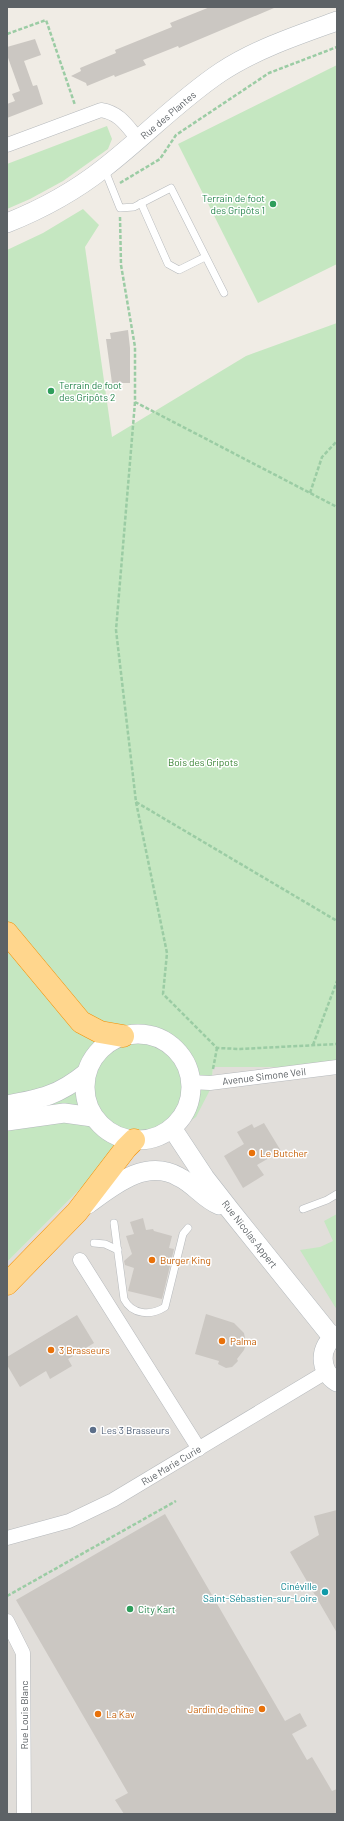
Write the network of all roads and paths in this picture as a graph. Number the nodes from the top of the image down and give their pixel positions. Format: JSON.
{"nodes":[{"id":1,"x":337,"y":21,"type":"edge"},
{"id":2,"x":7,"y":34,"type":"edge"},
{"id":3,"x":337,"y":47,"type":"edge"},
{"id":4,"x":79,"y":117,"type":"junction"},
{"id":5,"x":138,"y":139,"type":"junction"},
{"id":6,"x":7,"y":145,"type":"edge"},
{"id":7,"x":104,"y":168,"type":"junction"},
{"id":8,"x":113,"y":187,"type":"junction"},
{"id":9,"x":141,"y":203,"type":"junction"},
{"id":10,"x":120,"y":208,"type":"junction"},
{"id":11,"x":7,"y":223,"type":"edge"},
{"id":12,"x":206,"y":257,"type":"junction"},
{"id":13,"x":224,"y":293,"type":"dead end"},
{"id":14,"x":136,"y":402,"type":"junction"},
{"id":15,"x":337,"y":441,"type":"edge"},
{"id":16,"x":310,"y":493,"type":"junction"},
{"id":17,"x":337,"y":507,"type":"edge"},
{"id":18,"x":136,"y":802,"type":"junction"},
{"id":19,"x":337,"y":921,"type":"edge"},
{"id":20,"x":7,"y":934,"type":"edge"},
{"id":21,"x":337,"y":981,"type":"edge"},
{"id":22,"x":122,"y":1036,"type":"junction"},
{"id":23,"x":337,"y":1044,"type":"edge"},
{"id":24,"x":313,"y":1045,"type":"junction"},
{"id":25,"x":217,"y":1048,"type":"junction"},
{"id":26,"x":337,"y":1067,"type":"edge"},
{"id":27,"x":86,"y":1073,"type":"junction"},
{"id":28,"x":191,"y":1082,"type":"junction"},
{"id":29,"x":210,"y":1083,"type":"junction"},
{"id":30,"x":7,"y":1105,"type":"edge"},
{"id":31,"x":93,"y":1116,"type":"junction"},
{"id":32,"x":7,"y":1121,"type":"edge"},
{"id":33,"x":172,"y":1128,"type":"junction"},
{"id":34,"x":134,"y":1140,"type":"junction"},
{"id":35,"x":337,"y":1194,"type":"edge"},
{"id":36,"x":303,"y":1209,"type":"dead end"},
{"id":37,"x":230,"y":1210,"type":"junction"},
{"id":38,"x":77,"y":1212,"type":"junction"},
{"id":39,"x":114,"y":1223,"type":"dead end"},
{"id":40,"x":188,"y":1228,"type":"dead end"},
{"id":41,"x":94,"y":1242,"type":"dead end"},
{"id":42,"x":118,"y":1250,"type":"junction"},
{"id":43,"x":80,"y":1260,"type":"dead end"},
{"id":44,"x":7,"y":1284,"type":"edge"},
{"id":45,"x":335,"y":1336,"type":"edge"},
{"id":46,"x":332,"y":1377,"type":"edge"},
{"id":47,"x":199,"y":1449,"type":"junction"},
{"id":48,"x":176,"y":1501,"type":"dead end"},
{"id":49,"x":7,"y":1538,"type":"edge"},
{"id":50,"x":7,"y":1596,"type":"edge"},
{"id":51,"x":7,"y":1621,"type":"edge"},
{"id":52,"x":24,"y":1814,"type":"edge"}],
"edges":[{"from":1,"to":5,"type":"street","name":"Rue des Plantes"},
{"from":2,"to":4,"type":"path"},
{"from":3,"to":8,"type":"path","name":"Rue des Plantes"},
{"from":4,"to":5,"type":"street"},
{"from":4,"to":6,"type":"street"},
{"from":5,"to":7,"type":"street","name":"Rue des Plantes"},
{"from":7,"to":8,"type":"lane"},
{"from":7,"to":11,"type":"street","name":"Rue des Plantes"},
{"from":8,"to":10,"type":"lane"},
{"from":9,"to":10,"type":"lane"},
{"from":9,"to":12,"type":"lane"},
{"from":9,"to":12,"type":"lane"},
{"from":10,"to":14,"type":"path"},
{"from":12,"to":13,"type":"lane"},
{"from":14,"to":16,"type":"path"},
{"from":14,"to":18,"type":"path"},
{"from":15,"to":16,"type":"path"},
{"from":16,"to":17,"type":"path"},
{"from":18,"to":19,"type":"path"},
{"from":18,"to":25,"type":"path"},
{"from":20,"to":22,"type":"highway"},
{"from":21,"to":24,"type":"path"},
{"from":22,"to":27,"type":"street"},
{"from":22,"to":28,"type":"street"},
{"from":23,"to":24,"type":"path"},
{"from":24,"to":25,"type":"path"},
{"from":25,"to":29,"type":"path"},
{"from":26,"to":29,"type":"street","name":"Avenue Simone Veil"},
{"from":27,"to":30,"type":"street"},
{"from":27,"to":31,"type":"street"},
{"from":28,"to":29,"type":"street","name":"Avenue Simone Veil"},
{"from":28,"to":33,"type":"street"},
{"from":31,"to":32,"type":"street"},
{"from":31,"to":34,"type":"street"},
{"from":33,"to":34,"type":"street"},
{"from":33,"to":37,"type":"street","name":"Rue Nicolas Appert"},
{"from":34,"to":38,"type":"highway"},
{"from":35,"to":36,"type":"lane"},
{"from":37,"to":38,"type":"street"},
{"from":37,"to":45,"type":"street","name":"Rue Nicolas Appert"},
{"from":38,"to":44,"type":"highway"},
{"from":39,"to":42,"type":"lane"},
{"from":40,"to":42,"type":"lane"},
{"from":41,"to":42,"type":"lane"},
{"from":43,"to":47,"type":"street"},
{"from":45,"to":46,"type":"street"},
{"from":46,"to":47,"type":"street","name":"Rue Marie Curie"},
{"from":47,"to":49,"type":"street","name":"Rue Marie Curie"},
{"from":48,"to":50,"type":"path"},
{"from":51,"to":52,"type":"street","name":"Rue Louis Blanc"}]}
